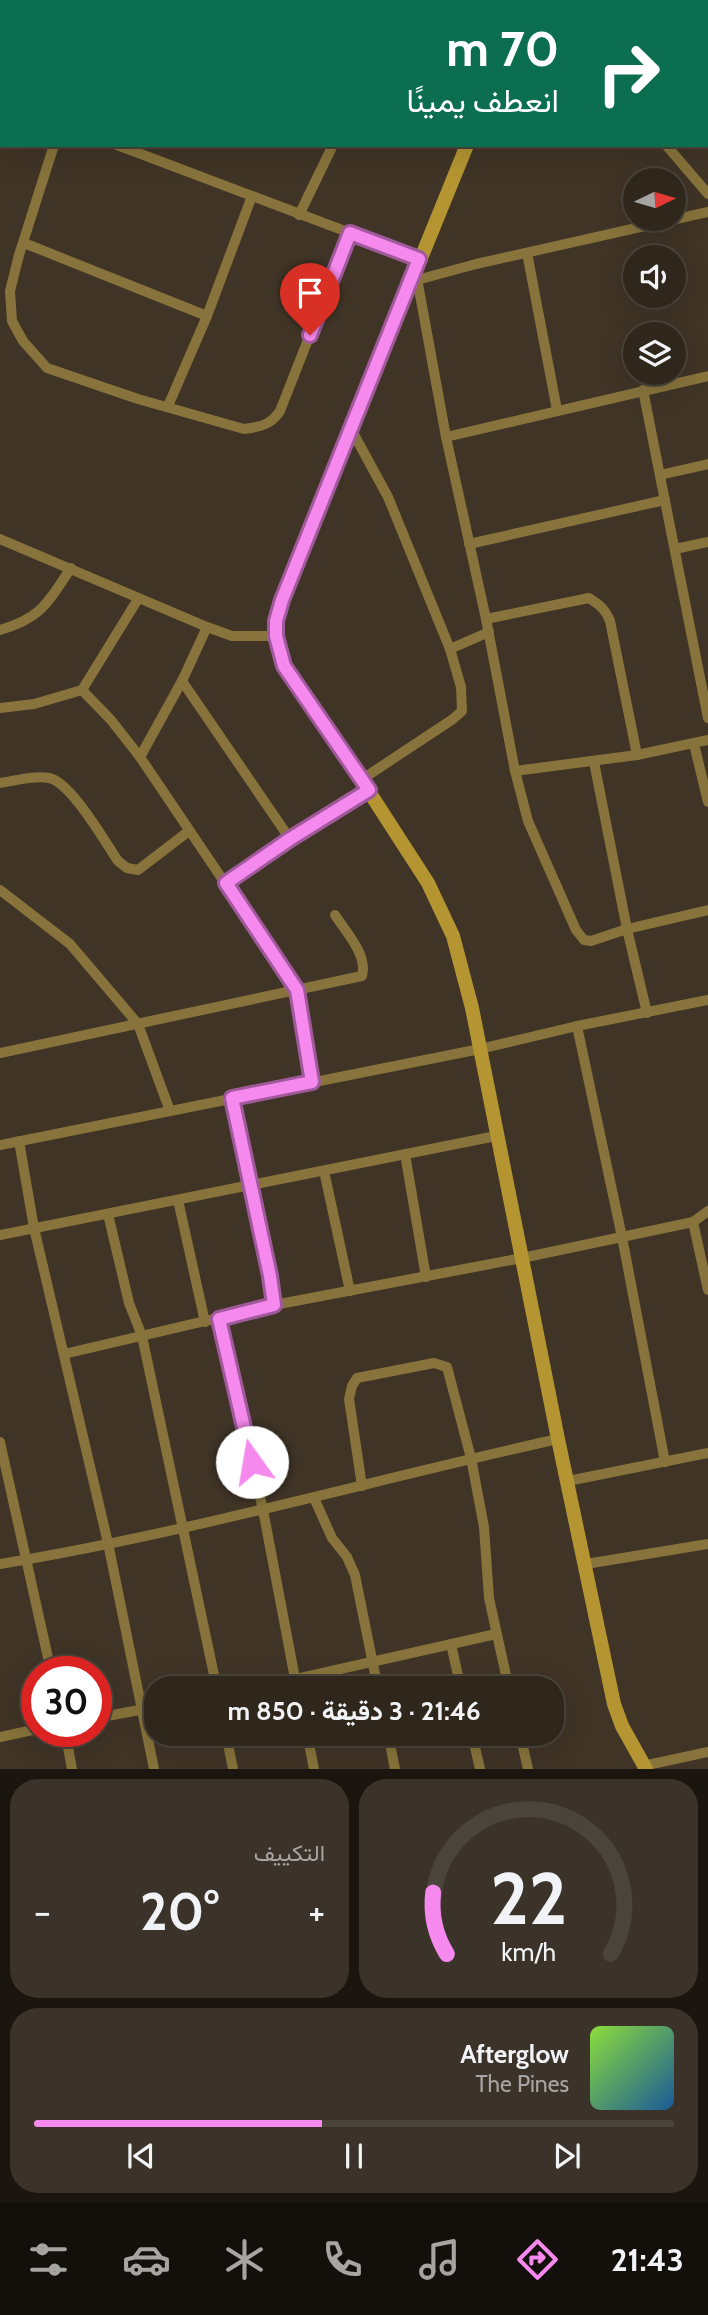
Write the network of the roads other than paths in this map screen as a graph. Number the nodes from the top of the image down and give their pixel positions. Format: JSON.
{"nodes":[{"id":1,"x":53,"y":147,"type":"edge"},
{"id":2,"x":122,"y":147,"type":"edge"},
{"id":3,"x":332,"y":147,"type":"edge"},
{"id":4,"x":466,"y":147,"type":"edge"},
{"id":5,"x":668,"y":147,"type":"edge"},
{"id":6,"x":708,"y":194,"type":"edge"},
{"id":7,"x":252,"y":196,"type":"junction"},
{"id":8,"x":708,"y":212,"type":"edge"},
{"id":9,"x":299,"y":215,"type":"junction"},
{"id":10,"x":350,"y":233,"type":"junction"},
{"id":11,"x":24,"y":243,"type":"junction"},
{"id":12,"x":527,"y":253,"type":"junction"},
{"id":13,"x":417,"y":270,"type":"junction"},
{"id":14,"x":206,"y":316,"type":"junction"},
{"id":15,"x":708,"y":376,"type":"edge"},
{"id":16,"x":643,"y":390,"type":"junction"},
{"id":17,"x":168,"y":406,"type":"junction"},
{"id":18,"x":557,"y":410,"type":"junction"},
{"id":19,"x":351,"y":429,"type":"junction"},
{"id":20,"x":446,"y":437,"type":"junction"},
{"id":21,"x":708,"y":464,"type":"edge"},
{"id":22,"x":660,"y":475,"type":"junction"},
{"id":23,"x":665,"y":500,"type":"junction"},
{"id":24,"x":0,"y":539,"type":"edge"},
{"id":25,"x":708,"y":542,"type":"edge"},
{"id":26,"x":469,"y":544,"type":"junction"},
{"id":27,"x":675,"y":549,"type":"junction"},
{"id":28,"x":71,"y":568,"type":"junction"},
{"id":29,"x":138,"y":599,"type":"junction"},
{"id":30,"x":486,"y":619,"type":"junction"},
{"id":31,"x":207,"y":627,"type":"junction"},
{"id":32,"x":0,"y":630,"type":"edge"},
{"id":33,"x":489,"y":632,"type":"junction"},
{"id":34,"x":276,"y":636,"type":"junction"},
{"id":35,"x":450,"y":649,"type":"junction"},
{"id":36,"x":182,"y":681,"type":"junction"},
{"id":37,"x":82,"y":690,"type":"junction"},
{"id":38,"x":0,"y":708,"type":"edge"},
{"id":39,"x":708,"y":718,"type":"edge"},
{"id":40,"x":708,"y":740,"type":"edge"},
{"id":41,"x":694,"y":744,"type":"junction"},
{"id":42,"x":636,"y":755,"type":"junction"},
{"id":43,"x":140,"y":757,"type":"junction"},
{"id":44,"x":594,"y":762,"type":"junction"},
{"id":45,"x":515,"y":771,"type":"junction"},
{"id":46,"x":0,"y":783,"type":"edge"},
{"id":47,"x":365,"y":785,"type":"junction"},
{"id":48,"x":708,"y":802,"type":"edge"},
{"id":49,"x":189,"y":831,"type":"junction"},
{"id":50,"x":290,"y":839,"type":"junction"},
{"id":51,"x":226,"y":883,"type":"junction"},
{"id":52,"x":0,"y":890,"type":"edge"},
{"id":53,"x":708,"y":910,"type":"edge"},
{"id":54,"x":335,"y":915,"type":"dead end"},
{"id":55,"x":627,"y":929,"type":"junction"},
{"id":56,"x":297,"y":990,"type":"junction"},
{"id":57,"x":708,"y":1000,"type":"edge"},
{"id":58,"x":647,"y":1013,"type":"junction"},
{"id":59,"x":138,"y":1024,"type":"junction"},
{"id":60,"x":577,"y":1026,"type":"junction"},
{"id":61,"x":480,"y":1049,"type":"junction"},
{"id":62,"x":0,"y":1053,"type":"edge"},
{"id":63,"x":312,"y":1082,"type":"junction"},
{"id":64,"x":232,"y":1098,"type":"junction"},
{"id":65,"x":170,"y":1111,"type":"junction"},
{"id":66,"x":496,"y":1136,"type":"junction"},
{"id":67,"x":19,"y":1141,"type":"junction"},
{"id":68,"x":0,"y":1145,"type":"edge"},
{"id":69,"x":405,"y":1154,"type":"junction"},
{"id":70,"x":324,"y":1171,"type":"junction"},
{"id":71,"x":251,"y":1186,"type":"junction"},
{"id":72,"x":178,"y":1200,"type":"junction"},
{"id":73,"x":708,"y":1211,"type":"edge"},
{"id":74,"x":108,"y":1214,"type":"junction"},
{"id":75,"x":693,"y":1222,"type":"junction"},
{"id":76,"x":34,"y":1228,"type":"junction"},
{"id":77,"x":0,"y":1235,"type":"edge"},
{"id":78,"x":622,"y":1237,"type":"junction"},
{"id":79,"x":522,"y":1258,"type":"junction"},
{"id":80,"x":426,"y":1277,"type":"junction"},
{"id":81,"x":708,"y":1290,"type":"edge"},
{"id":82,"x":350,"y":1291,"type":"junction"},
{"id":83,"x":274,"y":1305,"type":"junction"},
{"id":84,"x":219,"y":1319,"type":"junction"},
{"id":85,"x":205,"y":1322,"type":"junction"},
{"id":86,"x":142,"y":1336,"type":"junction"},
{"id":87,"x":64,"y":1354,"type":"junction"},
{"id":88,"x":558,"y":1439,"type":"junction"},
{"id":89,"x":0,"y":1442,"type":"edge"},
{"id":90,"x":708,"y":1453,"type":"edge"},
{"id":91,"x":471,"y":1458,"type":"junction"},
{"id":92,"x":665,"y":1462,"type":"junction"},
{"id":93,"x":568,"y":1481,"type":"junction"},
{"id":94,"x":362,"y":1486,"type":"junction"},
{"id":95,"x":314,"y":1498,"type":"junction"},
{"id":96,"x":263,"y":1510,"type":"junction"},
{"id":97,"x":182,"y":1528,"type":"junction"},
{"id":98,"x":108,"y":1543,"type":"junction"},
{"id":99,"x":708,"y":1544,"type":"edge"},
{"id":100,"x":25,"y":1560,"type":"junction"},
{"id":101,"x":0,"y":1564,"type":"edge"},
{"id":102,"x":586,"y":1564,"type":"junction"},
{"id":103,"x":496,"y":1634,"type":"junction"},
{"id":104,"x":451,"y":1644,"type":"junction"},
{"id":105,"x":47,"y":1656,"type":"edge"},
{"id":106,"x":372,"y":1661,"type":"junction"},
{"id":107,"x":214,"y":1676,"type":"edge"},
{"id":108,"x":294,"y":1676,"type":"edge"},
{"id":109,"x":322,"y":1676,"type":"edge"},
{"id":110,"x":375,"y":1676,"type":"edge"},
{"id":111,"x":458,"y":1676,"type":"edge"},
{"id":112,"x":506,"y":1676,"type":"edge"},
{"id":113,"x":144,"y":1709,"type":"edge"},
{"id":114,"x":141,"y":1710,"type":"junction"},
{"id":115,"x":112,"y":1715,"type":"edge"},
{"id":116,"x":21,"y":1732,"type":"edge"},
{"id":117,"x":0,"y":1737,"type":"edge"},
{"id":118,"x":228,"y":1746,"type":"edge"},
{"id":119,"x":309,"y":1746,"type":"edge"},
{"id":120,"x":390,"y":1746,"type":"edge"},
{"id":121,"x":475,"y":1746,"type":"edge"},
{"id":122,"x":523,"y":1746,"type":"edge"},
{"id":123,"x":68,"y":1747,"type":"edge"},
{"id":124,"x":708,"y":1752,"type":"edge"},
{"id":125,"x":644,"y":1768,"type":"edge"},
{"id":126,"x":72,"y":1769,"type":"edge"},
{"id":127,"x":154,"y":1769,"type":"edge"},
{"id":128,"x":233,"y":1769,"type":"edge"},
{"id":129,"x":314,"y":1769,"type":"edge"},
{"id":130,"x":395,"y":1769,"type":"edge"},
{"id":131,"x":480,"y":1769,"type":"edge"},
{"id":132,"x":528,"y":1769,"type":"edge"}],
"edges":[{"from":1,"to":11,"type":"street"},
{"from":2,"to":7,"type":"street"},
{"from":3,"to":9,"type":"street"},
{"from":4,"to":13,"type":"main road"},
{"from":5,"to":6,"type":"street"},
{"from":7,"to":9,"type":"street"},
{"from":7,"to":14,"type":"street"},
{"from":8,"to":12,"type":"street"},
{"from":9,"to":10,"type":"street"},
{"from":10,"to":13,"type":"street"},
{"from":10,"to":17,"type":"street"},
{"from":11,"to":14,"type":"street"},
{"from":11,"to":17,"type":"street"},
{"from":12,"to":13,"type":"street"},
{"from":12,"to":18,"type":"street"},
{"from":13,"to":19,"type":"main road"},
{"from":13,"to":20,"type":"street"},
{"from":14,"to":17,"type":"street"},
{"from":15,"to":16,"type":"street"},
{"from":16,"to":18,"type":"street"},
{"from":16,"to":22,"type":"street"},
{"from":18,"to":20,"type":"street"},
{"from":19,"to":34,"type":"main road"},
{"from":19,"to":35,"type":"street"},
{"from":20,"to":26,"type":"street"},
{"from":21,"to":22,"type":"street"},
{"from":22,"to":23,"type":"street"},
{"from":23,"to":26,"type":"street"},
{"from":23,"to":27,"type":"street"},
{"from":24,"to":28,"type":"street"},
{"from":25,"to":27,"type":"street"},
{"from":26,"to":30,"type":"street"},
{"from":27,"to":39,"type":"street"},
{"from":28,"to":29,"type":"street"},
{"from":28,"to":32,"type":"street"},
{"from":29,"to":31,"type":"street"},
{"from":29,"to":37,"type":"street"},
{"from":30,"to":33,"type":"street"},
{"from":30,"to":42,"type":"street"},
{"from":31,"to":34,"type":"street"},
{"from":31,"to":36,"type":"street"},
{"from":33,"to":35,"type":"street"},
{"from":33,"to":45,"type":"street"},
{"from":34,"to":47,"type":"main road"},
{"from":35,"to":47,"type":"street"},
{"from":36,"to":43,"type":"street"},
{"from":36,"to":50,"type":"street"},
{"from":37,"to":38,"type":"street"},
{"from":37,"to":43,"type":"street"},
{"from":40,"to":41,"type":"street"},
{"from":41,"to":42,"type":"street"},
{"from":41,"to":48,"type":"street"},
{"from":42,"to":44,"type":"street"},
{"from":43,"to":49,"type":"street"},
{"from":44,"to":45,"type":"street"},
{"from":44,"to":55,"type":"street"},
{"from":45,"to":55,"type":"street"},
{"from":46,"to":49,"type":"street"},
{"from":47,"to":50,"type":"street"},
{"from":47,"to":61,"type":"main road"},
{"from":49,"to":51,"type":"street"},
{"from":50,"to":51,"type":"street"},
{"from":51,"to":56,"type":"street"},
{"from":52,"to":59,"type":"street"},
{"from":53,"to":55,"type":"street"},
{"from":54,"to":56,"type":"street"},
{"from":55,"to":58,"type":"street"},
{"from":56,"to":59,"type":"street"},
{"from":56,"to":63,"type":"street"},
{"from":57,"to":58,"type":"street"},
{"from":58,"to":60,"type":"street"},
{"from":59,"to":62,"type":"street"},
{"from":59,"to":65,"type":"street"},
{"from":60,"to":61,"type":"street"},
{"from":60,"to":78,"type":"street"},
{"from":61,"to":63,"type":"street"},
{"from":61,"to":66,"type":"main road"},
{"from":63,"to":64,"type":"street"},
{"from":64,"to":65,"type":"street"},
{"from":64,"to":71,"type":"street"},
{"from":65,"to":67,"type":"street"},
{"from":66,"to":69,"type":"street"},
{"from":66,"to":79,"type":"main road"},
{"from":67,"to":68,"type":"street"},
{"from":67,"to":76,"type":"street"},
{"from":69,"to":70,"type":"street"},
{"from":69,"to":80,"type":"street"},
{"from":70,"to":71,"type":"street"},
{"from":70,"to":82,"type":"street"},
{"from":71,"to":72,"type":"street"},
{"from":71,"to":83,"type":"street"},
{"from":72,"to":74,"type":"street"},
{"from":72,"to":85,"type":"street"},
{"from":73,"to":75,"type":"street"},
{"from":74,"to":76,"type":"street"},
{"from":74,"to":86,"type":"street"},
{"from":75,"to":78,"type":"street"},
{"from":75,"to":81,"type":"street"},
{"from":76,"to":77,"type":"street"},
{"from":76,"to":87,"type":"street"},
{"from":78,"to":79,"type":"street"},
{"from":78,"to":92,"type":"street"},
{"from":79,"to":80,"type":"street"},
{"from":79,"to":88,"type":"main road"},
{"from":80,"to":82,"type":"street"},
{"from":82,"to":83,"type":"street"},
{"from":83,"to":84,"type":"street"},
{"from":84,"to":85,"type":"street"},
{"from":84,"to":96,"type":"street"},
{"from":85,"to":86,"type":"street"},
{"from":86,"to":87,"type":"street"},
{"from":86,"to":97,"type":"street"},
{"from":87,"to":98,"type":"street"},
{"from":88,"to":91,"type":"street"},
{"from":88,"to":93,"type":"main road"},
{"from":89,"to":100,"type":"street"},
{"from":90,"to":92,"type":"street"},
{"from":91,"to":94,"type":"street"},
{"from":91,"to":94,"type":"street"},
{"from":91,"to":103,"type":"street"},
{"from":92,"to":93,"type":"street"},
{"from":93,"to":102,"type":"main road"},
{"from":94,"to":95,"type":"street"},
{"from":95,"to":96,"type":"street"},
{"from":95,"to":106,"type":"street"},
{"from":96,"to":97,"type":"street"},
{"from":96,"to":108,"type":"street"},
{"from":97,"to":98,"type":"street"},
{"from":97,"to":107,"type":"street"},
{"from":98,"to":100,"type":"street"},
{"from":98,"to":114,"type":"street"},
{"from":99,"to":102,"type":"street"},
{"from":100,"to":101,"type":"street"},
{"from":100,"to":105,"type":"street"},
{"from":102,"to":125,"type":"main road"},
{"from":103,"to":104,"type":"street"},
{"from":103,"to":112,"type":"street"},
{"from":104,"to":106,"type":"street"},
{"from":104,"to":111,"type":"street"},
{"from":106,"to":109,"type":"street"},
{"from":106,"to":110,"type":"street"},
{"from":113,"to":114,"type":"street"},
{"from":114,"to":115,"type":"street"},
{"from":114,"to":127,"type":"street"},
{"from":116,"to":117,"type":"street"},
{"from":118,"to":128,"type":"street"},
{"from":119,"to":129,"type":"street"},
{"from":120,"to":130,"type":"street"},
{"from":121,"to":131,"type":"street"},
{"from":122,"to":132,"type":"street"},
{"from":123,"to":126,"type":"street"},
{"from":124,"to":125,"type":"street"}]}
